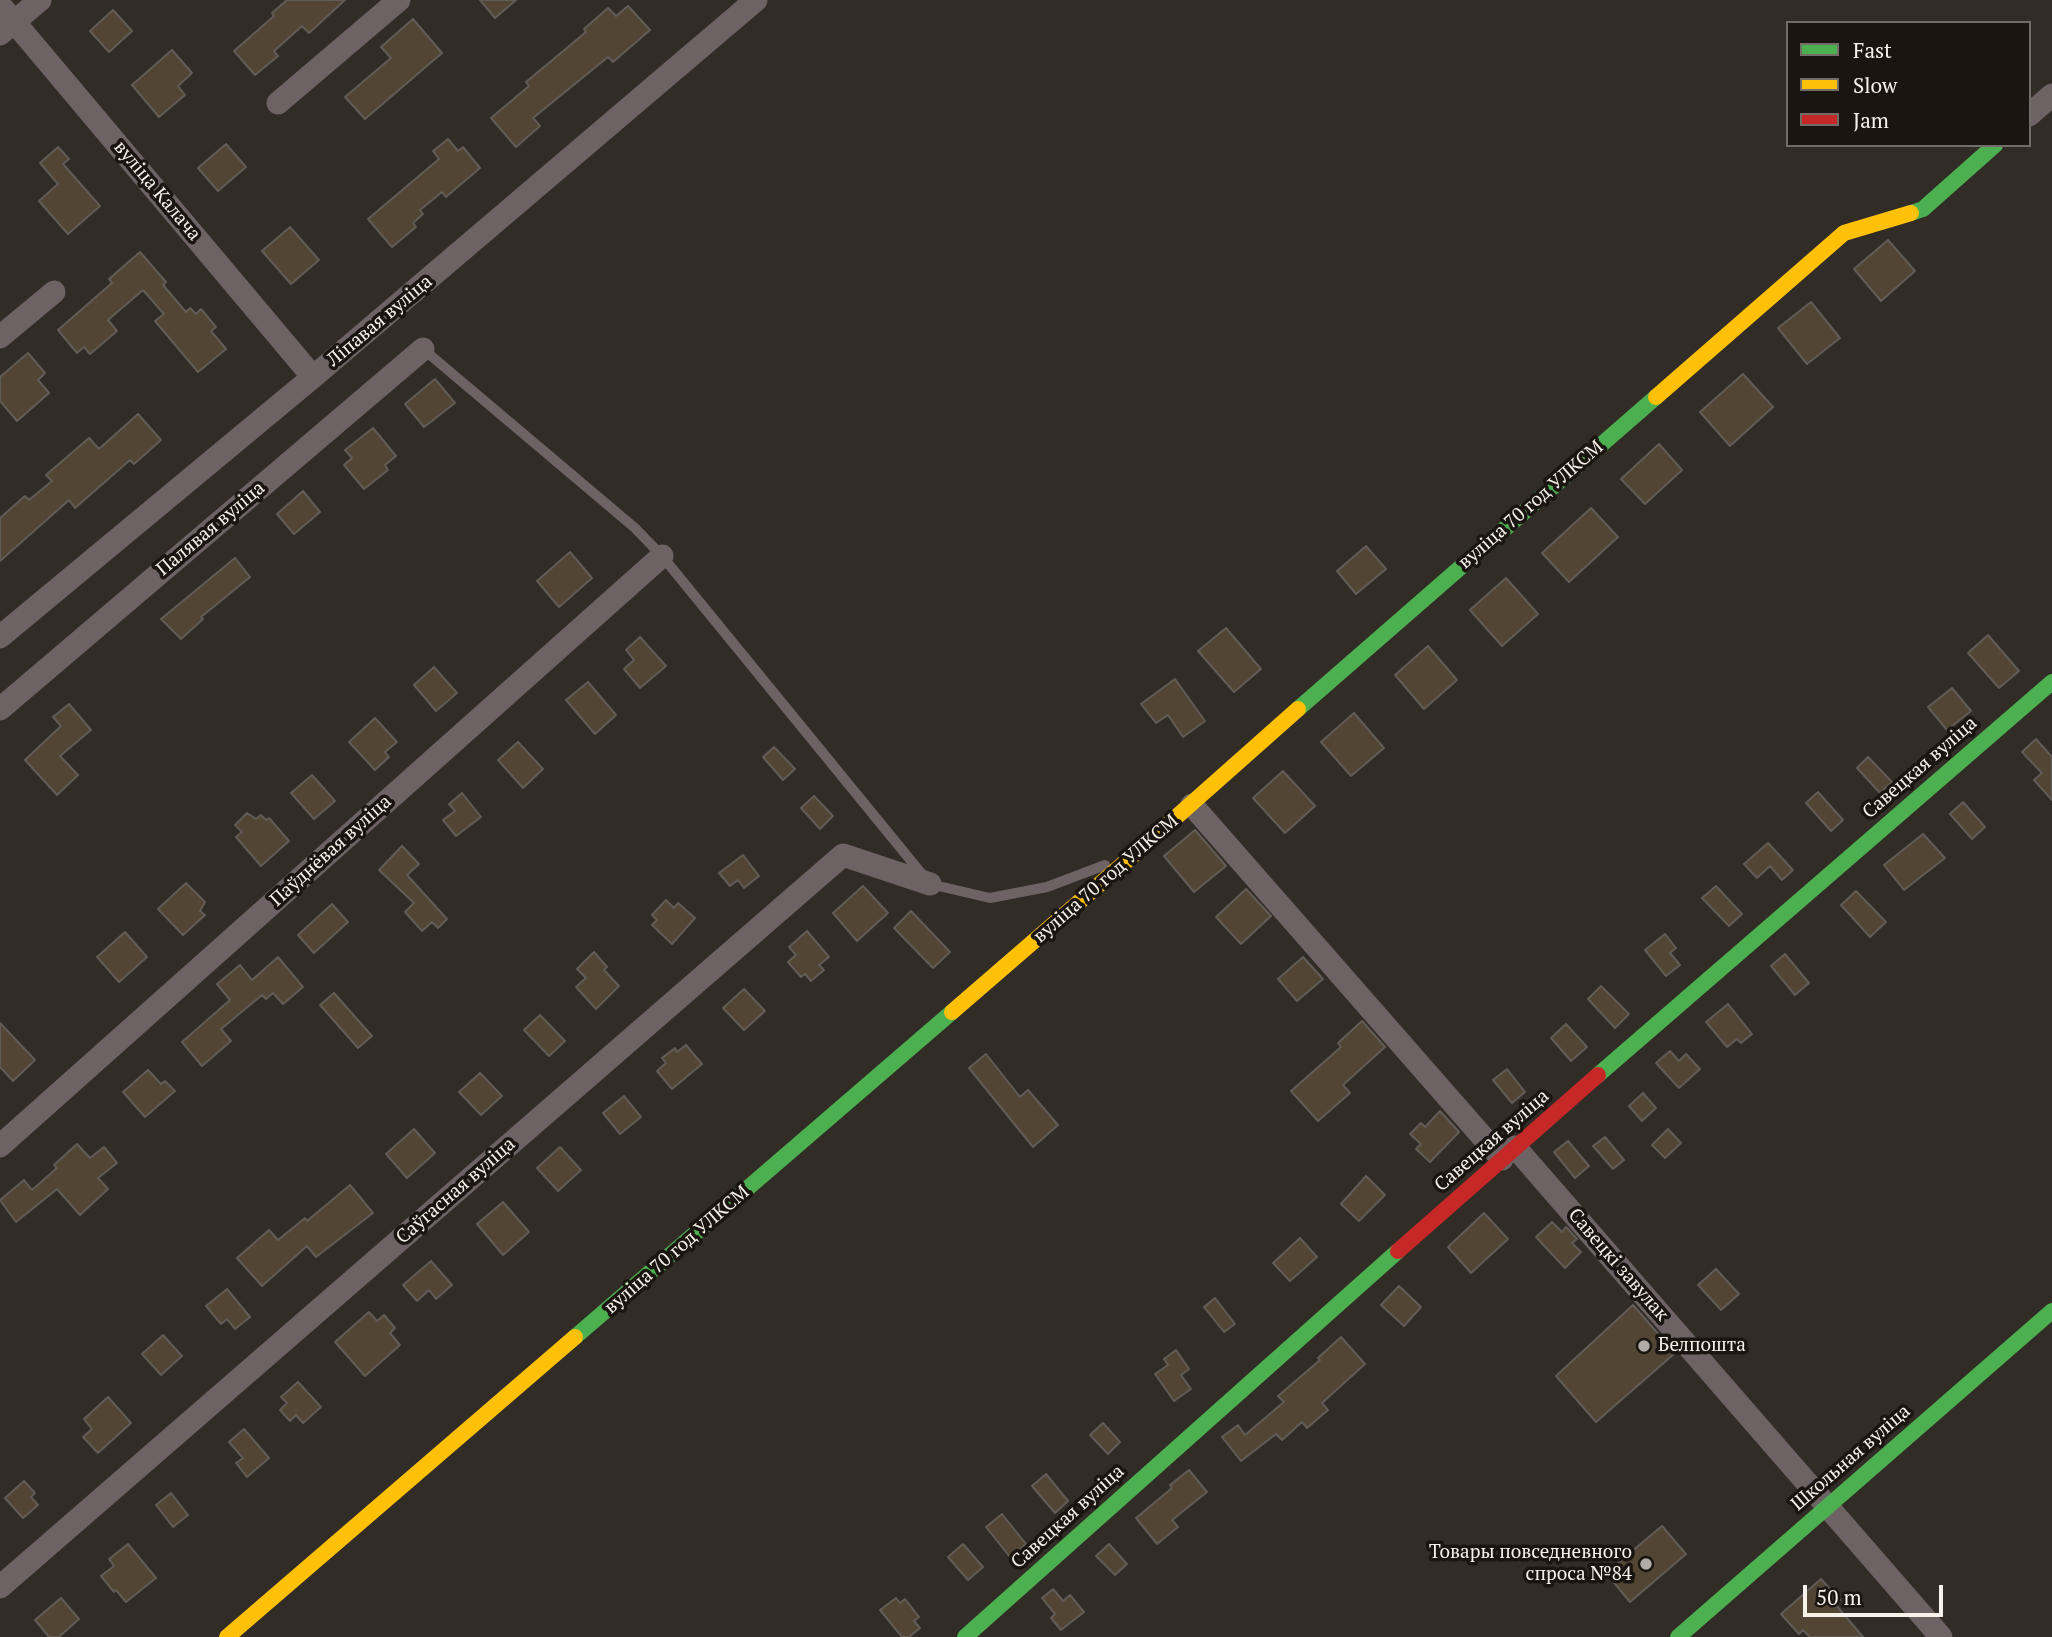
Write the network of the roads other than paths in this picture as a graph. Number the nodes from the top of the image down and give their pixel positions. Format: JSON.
{"nodes":[{"id":1,"x":40,"y":0,"type":"edge"},
{"id":2,"x":399,"y":0,"type":"edge"},
{"id":3,"x":756,"y":0,"type":"edge"},
{"id":4,"x":5,"y":20,"type":"edge"},
{"id":5,"x":2052,"y":95,"type":"edge"},
{"id":6,"x":278,"y":103,"type":"dead end"},
{"id":7,"x":2031,"y":113,"type":"edge"},
{"id":8,"x":1993,"y":147,"type":"edge"},
{"id":9,"x":54,"y":292,"type":"dead end"},
{"id":10,"x":0,"y":337,"type":"edge"},
{"id":11,"x":423,"y":349,"type":"joint"},
{"id":12,"x":313,"y":377,"type":"junction"},
{"id":13,"x":662,"y":556,"type":"junction"},
{"id":14,"x":0,"y":637,"type":"edge"},
{"id":15,"x":2052,"y":682,"type":"edge"},
{"id":16,"x":0,"y":709,"type":"edge"},
{"id":17,"x":1192,"y":805,"type":"junction"},
{"id":18,"x":1139,"y":851,"type":"junction"},
{"id":19,"x":930,"y":884,"type":"junction"},
{"id":20,"x":0,"y":1146,"type":"edge"},
{"id":21,"x":1509,"y":1153,"type":"junction"},
{"id":22,"x":2052,"y":1311,"type":"edge"},
{"id":23,"x":1829,"y":1506,"type":"junction"},
{"id":24,"x":0,"y":1587,"type":"edge"},
{"id":25,"x":227,"y":1637,"type":"edge"},
{"id":26,"x":965,"y":1637,"type":"edge"},
{"id":27,"x":1678,"y":1637,"type":"edge"},
{"id":28,"x":1941,"y":1637,"type":"edge"}],
"edges":[{"from":1,"to":4,"type":"street"},
{"from":2,"to":6,"type":"street"},
{"from":3,"to":12,"type":"street","name":"Ліпавая вуліца"},
{"from":4,"to":12,"type":"street","name":"вуліца Калача"},
{"from":5,"to":7,"type":"street"},
{"from":8,"to":17,"type":"street","name":"вуліца 70 год УЛКСМ"},
{"from":9,"to":10,"type":"street"},
{"from":11,"to":13,"type":"lane"},
{"from":11,"to":16,"type":"street","name":"Палявая вуліца"},
{"from":12,"to":14,"type":"street","name":"Ліпавая вуліца"},
{"from":13,"to":19,"type":"lane"},
{"from":13,"to":20,"type":"street","name":"Паўднёвая вуліца"},
{"from":15,"to":21,"type":"street","name":"Савецкая вуліца"},
{"from":17,"to":18,"type":"street","name":"вуліца 70 год УЛКСМ"},
{"from":17,"to":21,"type":"street","name":"Савецкі завулак"},
{"from":18,"to":19,"type":"lane"},
{"from":18,"to":25,"type":"street","name":"вуліца 70 год УЛКСМ"},
{"from":19,"to":24,"type":"street","name":"Саўгасная вуліца"},
{"from":21,"to":23,"type":"street","name":"Савецкі завулак"},
{"from":21,"to":26,"type":"street","name":"Савецкая вуліца"},
{"from":22,"to":23,"type":"street","name":"Школьная вуліца"},
{"from":23,"to":27,"type":"street","name":"Школьная вуліца"},
{"from":23,"to":28,"type":"street","name":"Савецкі завулак"}]}
